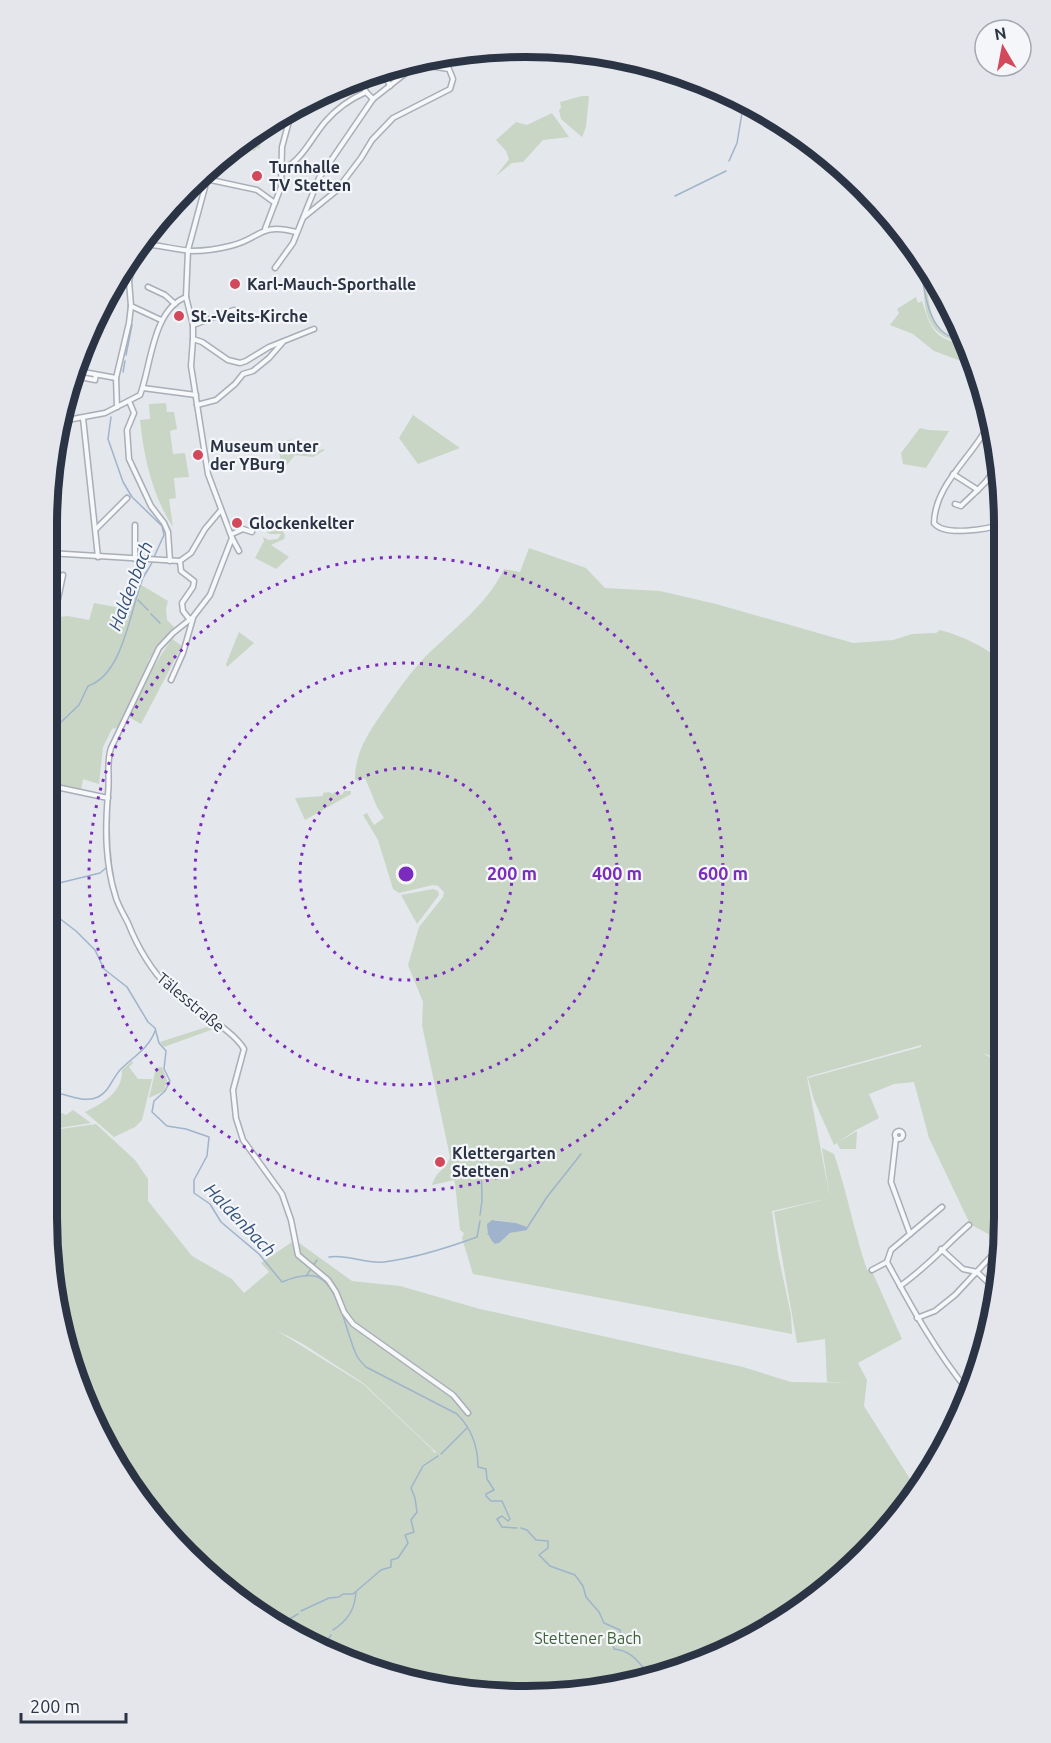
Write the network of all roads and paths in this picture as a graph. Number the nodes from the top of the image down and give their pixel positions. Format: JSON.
{"nodes":[{"id":1,"x":432,"y":66,"type":"edge"},
{"id":2,"x":406,"y":73,"type":"edge"},
{"id":3,"x":386,"y":79,"type":"edge"},
{"id":4,"x":364,"y":86,"type":"edge"},
{"id":5,"x":390,"y":86,"type":"junction"},
{"id":6,"x":366,"y":92,"type":"junction"},
{"id":7,"x":373,"y":99,"type":"junction"},
{"id":8,"x":289,"y":121,"type":"edge"},
{"id":9,"x":281,"y":170,"type":"junction"},
{"id":10,"x":210,"y":180,"type":"edge"},
{"id":11,"x":205,"y":184,"type":"edge"},
{"id":12,"x":275,"y":203,"type":"junction"},
{"id":13,"x":304,"y":218,"type":"junction"},
{"id":14,"x":265,"y":229,"type":"junction"},
{"id":15,"x":296,"y":232,"type":"junction"},
{"id":16,"x":150,"y":246,"type":"edge"},
{"id":17,"x":188,"y":250,"type":"junction"},
{"id":18,"x":275,"y":268,"type":"dead end"},
{"id":19,"x":132,"y":272,"type":"edge"},
{"id":20,"x":126,"y":281,"type":"edge"},
{"id":21,"x":129,"y":282,"type":"junction"},
{"id":22,"x":148,"y":287,"type":"dead end"},
{"id":23,"x":186,"y":297,"type":"junction"},
{"id":24,"x":175,"y":304,"type":"junction"},
{"id":25,"x":131,"y":306,"type":"junction"},
{"id":26,"x":234,"y":310,"type":"dead end"},
{"id":27,"x":162,"y":321,"type":"junction"},
{"id":28,"x":193,"y":325,"type":"junction"},
{"id":29,"x":314,"y":329,"type":"dead end"},
{"id":30,"x":193,"y":339,"type":"junction"},
{"id":31,"x":285,"y":340,"type":"junction"},
{"id":32,"x":83,"y":372,"type":"edge"},
{"id":33,"x":116,"y":378,"type":"junction"},
{"id":34,"x":143,"y":388,"type":"junction"},
{"id":35,"x":196,"y":395,"type":"junction"},
{"id":36,"x":129,"y":401,"type":"junction"},
{"id":37,"x":197,"y":405,"type":"junction"},
{"id":38,"x":117,"y":407,"type":"junction"},
{"id":39,"x":83,"y":417,"type":"junction"},
{"id":40,"x":69,"y":420,"type":"edge"},
{"id":41,"x":985,"y":433,"type":"edge"},
{"id":42,"x":953,"y":474,"type":"junction"},
{"id":43,"x":991,"y":475,"type":"edge"},
{"id":44,"x":978,"y":490,"type":"junction"},
{"id":45,"x":127,"y":498,"type":"dead end"},
{"id":46,"x":955,"y":504,"type":"dead end"},
{"id":47,"x":221,"y":510,"type":"junction"},
{"id":48,"x":135,"y":525,"type":"dead end"},
{"id":49,"x":994,"y":526,"type":"edge"},
{"id":50,"x":95,"y":529,"type":"junction"},
{"id":51,"x":252,"y":532,"type":"dead end"},
{"id":52,"x":232,"y":536,"type":"junction"},
{"id":53,"x":239,"y":551,"type":"dead end"},
{"id":54,"x":57,"y":554,"type":"edge"},
{"id":55,"x":98,"y":557,"type":"junction"},
{"id":56,"x":135,"y":560,"type":"junction"},
{"id":57,"x":170,"y":561,"type":"junction"},
{"id":58,"x":180,"y":561,"type":"junction"},
{"id":59,"x":63,"y":575,"type":"dead end"},
{"id":60,"x":57,"y":599,"type":"edge"},
{"id":61,"x":192,"y":619,"type":"junction"},
{"id":62,"x":171,"y":680,"type":"dead end"},
{"id":63,"x":57,"y":787,"type":"edge"},
{"id":64,"x":108,"y":798,"type":"junction"},
{"id":65,"x":896,"y":1138,"type":"dead end"},
{"id":66,"x":942,"y":1207,"type":"dead end"},
{"id":67,"x":969,"y":1225,"type":"dead end"},
{"id":68,"x":910,"y":1234,"type":"junction"},
{"id":69,"x":941,"y":1248,"type":"junction"},
{"id":70,"x":992,"y":1255,"type":"edge"},
{"id":71,"x":887,"y":1263,"type":"junction"},
{"id":72,"x":872,"y":1270,"type":"dead end"},
{"id":73,"x":977,"y":1272,"type":"junction"},
{"id":74,"x":989,"y":1284,"type":"edge"},
{"id":75,"x":900,"y":1286,"type":"junction"},
{"id":76,"x":917,"y":1318,"type":"junction"},
{"id":77,"x":963,"y":1384,"type":"edge"},
{"id":78,"x":468,"y":1413,"type":"dead end"}],
"edges":[{"from":1,"to":13,"type":"street"},
{"from":2,"to":5,"type":"street"},
{"from":3,"to":5,"type":"street"},
{"from":4,"to":6,"type":"street"},
{"from":5,"to":7,"type":"street"},
{"from":6,"to":7,"type":"street"},
{"from":6,"to":9,"type":"street"},
{"from":7,"to":13,"type":"street"},
{"from":8,"to":9,"type":"street"},
{"from":9,"to":12,"type":"street"},
{"from":10,"to":12,"type":"street"},
{"from":11,"to":17,"type":"street"},
{"from":12,"to":14,"type":"street"},
{"from":13,"to":15,"type":"street"},
{"from":14,"to":15,"type":"street"},
{"from":14,"to":17,"type":"street"},
{"from":15,"to":18,"type":"street"},
{"from":16,"to":17,"type":"street"},
{"from":17,"to":23,"type":"street"},
{"from":19,"to":21,"type":"street"},
{"from":20,"to":21,"type":"street"},
{"from":21,"to":25,"type":"street"},
{"from":22,"to":24,"type":"street"},
{"from":23,"to":24,"type":"street"},
{"from":23,"to":28,"type":"street"},
{"from":24,"to":27,"type":"street"},
{"from":25,"to":27,"type":"street"},
{"from":25,"to":33,"type":"street"},
{"from":26,"to":28,"type":"street"},
{"from":27,"to":34,"type":"street"},
{"from":28,"to":30,"type":"street"},
{"from":29,"to":31,"type":"street"},
{"from":30,"to":31,"type":"street"},
{"from":30,"to":35,"type":"street"},
{"from":31,"to":37,"type":"street"},
{"from":32,"to":33,"type":"street"},
{"from":33,"to":38,"type":"street"},
{"from":34,"to":35,"type":"street"},
{"from":34,"to":36,"type":"street"},
{"from":35,"to":37,"type":"street"},
{"from":36,"to":38,"type":"street"},
{"from":36,"to":57,"type":"street"},
{"from":37,"to":47,"type":"street"},
{"from":38,"to":39,"type":"street"},
{"from":39,"to":40,"type":"street"},
{"from":39,"to":50,"type":"street"},
{"from":41,"to":42,"type":"street"},
{"from":42,"to":44,"type":"street"},
{"from":42,"to":49,"type":"street"},
{"from":43,"to":44,"type":"street"},
{"from":44,"to":46,"type":"street"},
{"from":45,"to":50,"type":"street"},
{"from":47,"to":52,"type":"street"},
{"from":47,"to":58,"type":"street"},
{"from":48,"to":56,"type":"street"},
{"from":50,"to":55,"type":"street"},
{"from":51,"to":52,"type":"street"},
{"from":52,"to":53,"type":"street"},
{"from":52,"to":61,"type":"street"},
{"from":54,"to":55,"type":"street"},
{"from":55,"to":56,"type":"street"},
{"from":56,"to":57,"type":"street"},
{"from":57,"to":58,"type":"street"},
{"from":58,"to":61,"type":"street"},
{"from":59,"to":60,"type":"street"},
{"from":61,"to":62,"type":"street"},
{"from":61,"to":64,"type":"street","name":"Tälesstraße"},
{"from":63,"to":64,"type":"street"},
{"from":64,"to":78,"type":"street","name":"Tälesstraße"},
{"from":65,"to":68,"type":"street"},
{"from":66,"to":68,"type":"street"},
{"from":67,"to":69,"type":"street"},
{"from":68,"to":71,"type":"street"},
{"from":69,"to":73,"type":"street"},
{"from":69,"to":75,"type":"street"},
{"from":70,"to":73,"type":"street"},
{"from":71,"to":72,"type":"street"},
{"from":71,"to":75,"type":"street"},
{"from":73,"to":74,"type":"street"},
{"from":73,"to":76,"type":"street"},
{"from":75,"to":76,"type":"street"},
{"from":76,"to":77,"type":"street"}]}
